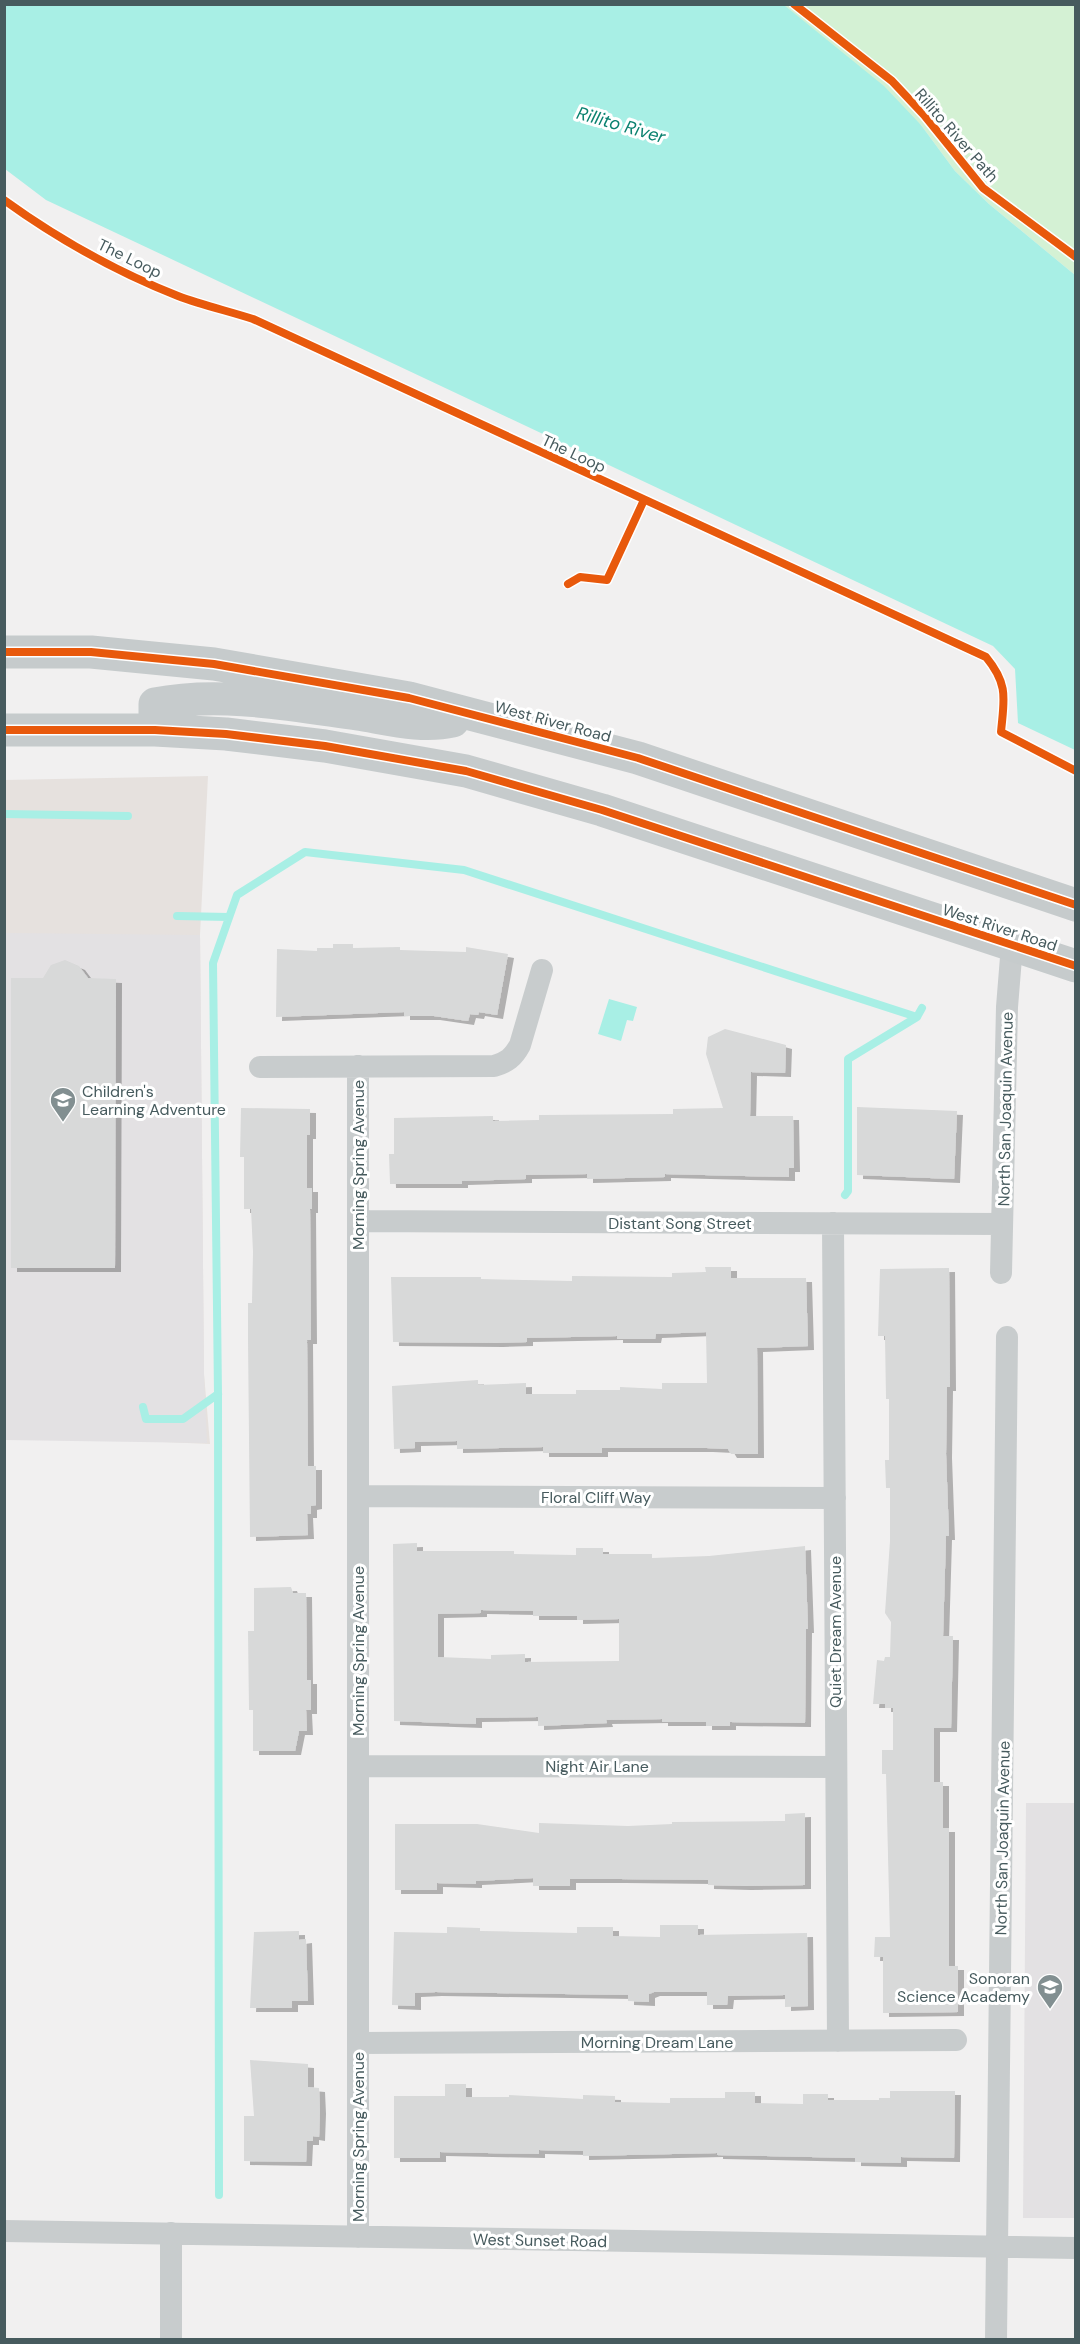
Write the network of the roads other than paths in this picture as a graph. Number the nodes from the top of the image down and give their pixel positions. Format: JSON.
{"nodes":[{"id":1,"x":4,"y":652,"type":"edge"},
{"id":2,"x":479,"y":716,"type":"junction"},
{"id":3,"x":4,"y":730,"type":"edge"},
{"id":4,"x":155,"y":730,"type":"junction"},
{"id":5,"x":1076,"y":905,"type":"edge"},
{"id":6,"x":1012,"y":945,"type":"junction"},
{"id":7,"x":1076,"y":966,"type":"edge"},
{"id":8,"x":542,"y":970,"type":"dead end"},
{"id":9,"x":358,"y":1066,"type":"junction"},
{"id":10,"x":260,"y":1067,"type":"dead end"},
{"id":11,"x":358,"y":1221,"type":"junction"},
{"id":12,"x":833,"y":1223,"type":"junction"},
{"id":13,"x":1002,"y":1224,"type":"junction"},
{"id":14,"x":1001,"y":1273,"type":"dead end"},
{"id":15,"x":1007,"y":1336,"type":"dead end"},
{"id":16,"x":358,"y":1496,"type":"junction"},
{"id":17,"x":835,"y":1498,"type":"junction"},
{"id":18,"x":358,"y":1766,"type":"junction"},
{"id":19,"x":836,"y":1767,"type":"junction"},
{"id":20,"x":956,"y":2040,"type":"dead end"},
{"id":21,"x":838,"y":2041,"type":"junction"},
{"id":22,"x":358,"y":2043,"type":"junction"},
{"id":23,"x":4,"y":2231,"type":"edge"},
{"id":24,"x":171,"y":2233,"type":"junction"},
{"id":25,"x":358,"y":2237,"type":"junction"},
{"id":26,"x":997,"y":2248,"type":"junction"},
{"id":27,"x":1076,"y":2248,"type":"edge"},
{"id":28,"x":171,"y":2340,"type":"edge"},
{"id":29,"x":996,"y":2340,"type":"edge"}],
"edges":[{"from":1,"to":2,"type":"main road","name":"West River Road"},
{"from":2,"to":4,"type":"main road"},
{"from":2,"to":5,"type":"main road","name":"West River Road"},
{"from":3,"to":4,"type":"main road","name":"West River Road"},
{"from":4,"to":6,"type":"main road","name":"West River Road"},
{"from":6,"to":7,"type":"main road","name":"West River Road"},
{"from":6,"to":13,"type":"street","name":"North San Joaquin Avenue"},
{"from":8,"to":9,"type":"street"},
{"from":9,"to":10,"type":"street"},
{"from":9,"to":11,"type":"street","name":"Morning Spring Avenue"},
{"from":11,"to":12,"type":"street","name":"Distant Song Street"},
{"from":11,"to":16,"type":"street","name":"Morning Spring Avenue"},
{"from":12,"to":13,"type":"street","name":"Distant Song Street"},
{"from":12,"to":17,"type":"street","name":"Quiet Dream Avenue"},
{"from":13,"to":14,"type":"street","name":"North San Joaquin Avenue"},
{"from":15,"to":26,"type":"street","name":"North San Joaquin Avenue"},
{"from":16,"to":17,"type":"street","name":"Floral Cliff Way"},
{"from":16,"to":18,"type":"street","name":"Morning Spring Avenue"},
{"from":17,"to":19,"type":"street","name":"Quiet Dream Avenue"},
{"from":18,"to":19,"type":"street","name":"Night Air Lane"},
{"from":18,"to":22,"type":"street","name":"Morning Spring Avenue"},
{"from":19,"to":21,"type":"street","name":"Quiet Dream Avenue"},
{"from":20,"to":21,"type":"street","name":"Morning Dream Lane"},
{"from":21,"to":22,"type":"street","name":"Morning Dream Lane"},
{"from":22,"to":25,"type":"street","name":"Morning Spring Avenue"},
{"from":23,"to":24,"type":"street","name":"West Sunset Road"},
{"from":24,"to":25,"type":"street","name":"West Sunset Road"},
{"from":24,"to":28,"type":"street"},
{"from":25,"to":26,"type":"street","name":"West Sunset Road"},
{"from":26,"to":27,"type":"street","name":"West Sunset Road"},
{"from":26,"to":29,"type":"street","name":"North San Joaquin Avenue"}]}
